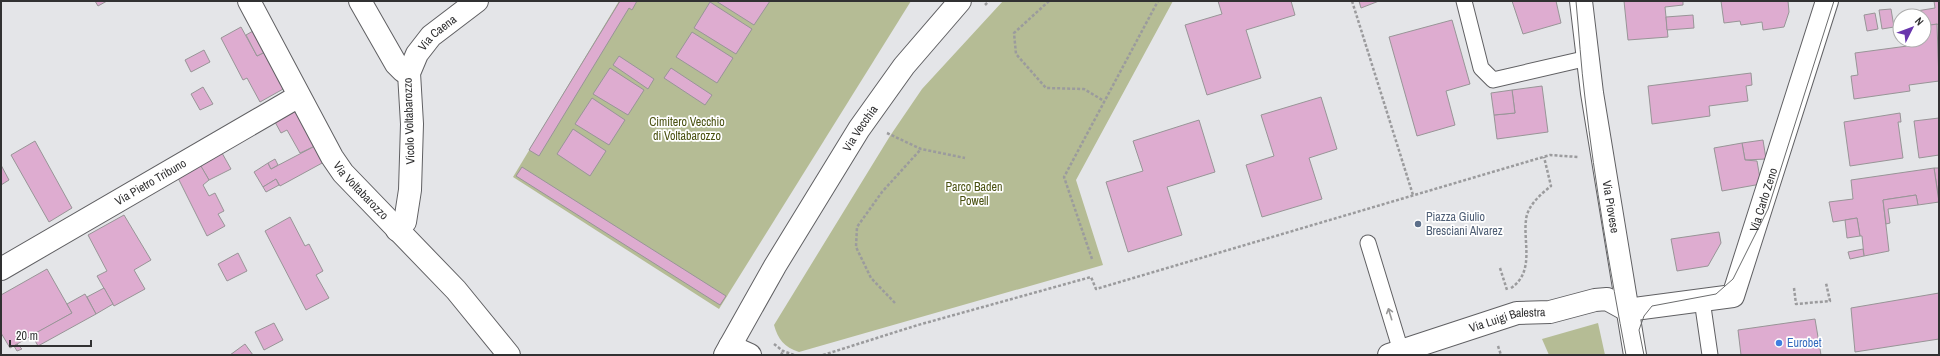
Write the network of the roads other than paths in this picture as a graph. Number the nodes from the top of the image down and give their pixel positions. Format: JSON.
{"nodes":[{"id":1,"x":249,"y":1,"type":"edge"},
{"id":2,"x":360,"y":1,"type":"edge"},
{"id":3,"x":477,"y":1,"type":"edge"},
{"id":4,"x":960,"y":1,"type":"edge"},
{"id":5,"x":1464,"y":1,"type":"edge"},
{"id":6,"x":1581,"y":1,"type":"edge"},
{"id":7,"x":1827,"y":1,"type":"edge"},
{"id":8,"x":1588,"y":58,"type":"junction"},
{"id":9,"x":409,"y":73,"type":"junction"},
{"id":10,"x":299,"y":96,"type":"junction"},
{"id":11,"x":397,"y":230,"type":"junction"},
{"id":12,"x":1368,"y":244,"type":"dead end"},
{"id":13,"x":1,"y":269,"type":"edge"},
{"id":14,"x":1702,"y":300,"type":"junction"},
{"id":15,"x":1627,"y":310,"type":"junction"},
{"id":16,"x":728,"y":351,"type":"edge"},
{"id":17,"x":1395,"y":353,"type":"edge"},
{"id":18,"x":509,"y":355,"type":"edge"},
{"id":19,"x":750,"y":355,"type":"edge"},
{"id":20,"x":1635,"y":355,"type":"edge"},
{"id":21,"x":1710,"y":355,"type":"edge"}],
"edges":[{"from":1,"to":10,"type":"street","name":"Via Voltabarozzo"},
{"from":2,"to":9,"type":"street","name":"Vicolo Voltabarozzo"},
{"from":3,"to":9,"type":"street","name":"Via Caena"},
{"from":4,"to":16,"type":"street","name":"Via Vecchia"},
{"from":5,"to":8,"type":"lane"},
{"from":6,"to":8,"type":"street","name":"Via Piovese"},
{"from":7,"to":14,"type":"street","name":"Via Carlo Zeno"},
{"from":8,"to":15,"type":"street","name":"Via Piovese"},
{"from":9,"to":11,"type":"street","name":"Vicolo Voltabarozzo"},
{"from":10,"to":11,"type":"street","name":"Via Voltabarozzo"},
{"from":10,"to":13,"type":"street","name":"Via Pietro Tribuno"},
{"from":11,"to":18,"type":"street","name":"Via Voltabarozzo"},
{"from":17,"to":12,"type":"lane","one_way":true},
{"from":14,"to":15,"type":"street","name":"Via Carlo Zeno"},
{"from":14,"to":21,"type":"lane"},
{"from":15,"to":17,"type":"street","name":"Via Luigi Balestra"},
{"from":15,"to":20,"type":"street","name":"Via Piovese"},
{"from":16,"to":19,"type":"street"}]}
